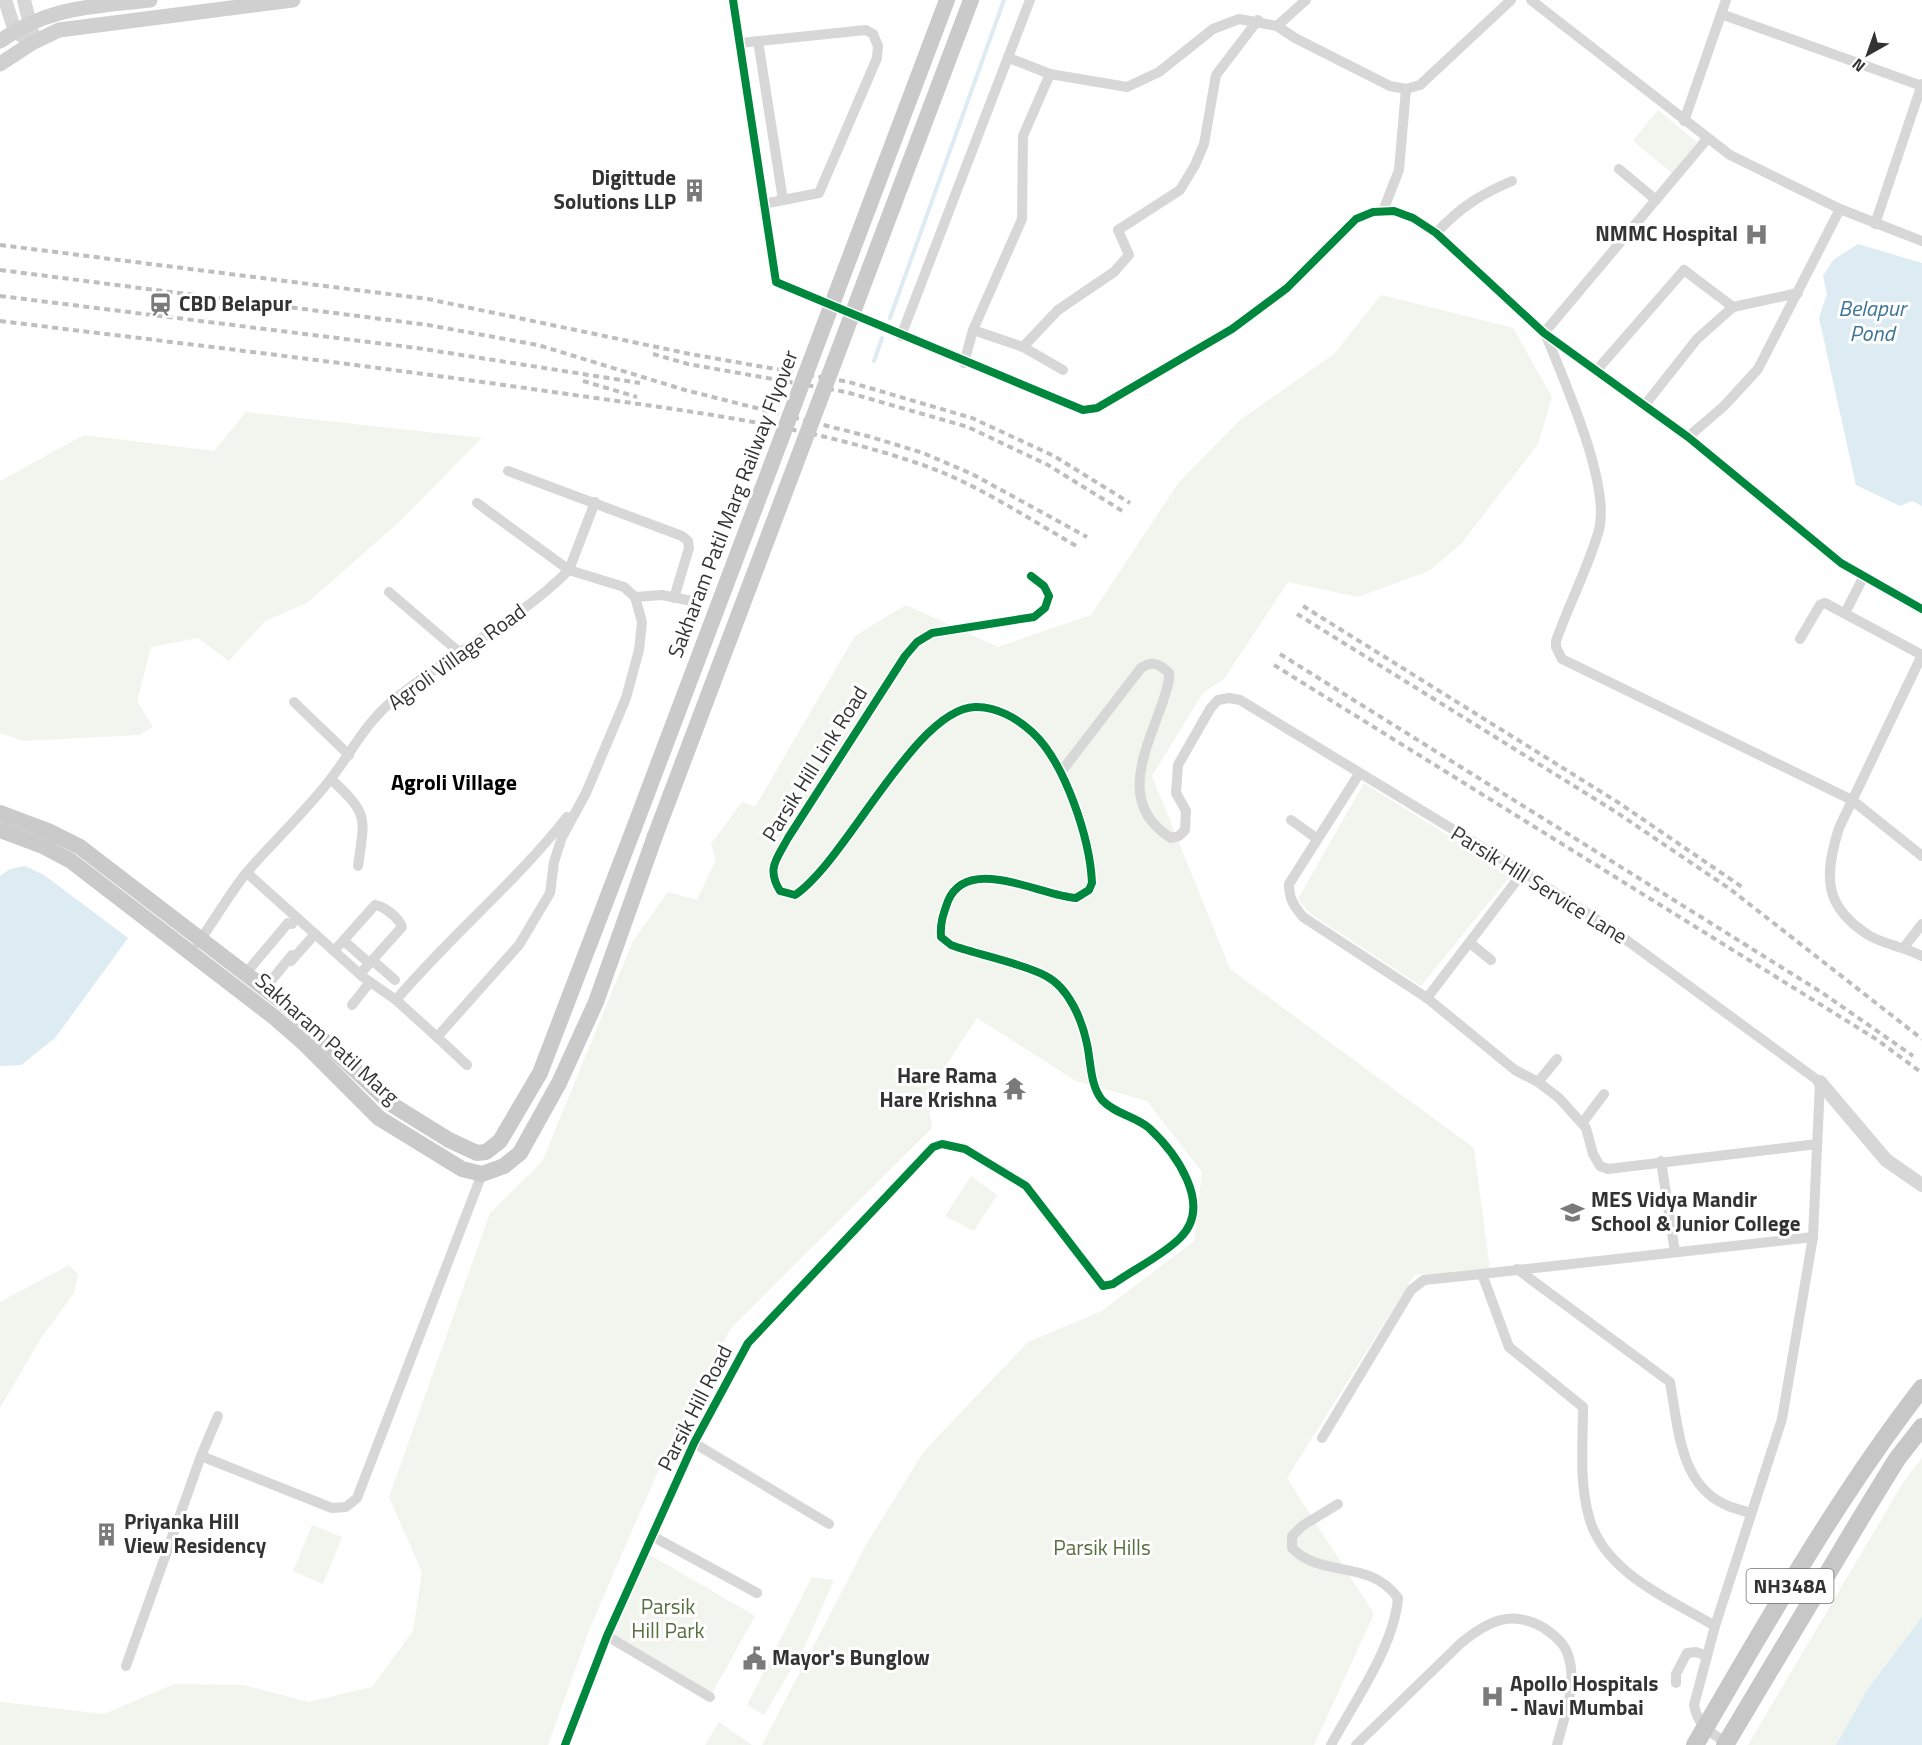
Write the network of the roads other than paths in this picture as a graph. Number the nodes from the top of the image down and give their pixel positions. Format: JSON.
{"nodes":[{"id":1,"x":5,"y":0,"type":"edge"},
{"id":2,"x":24,"y":0,"type":"edge"},
{"id":3,"x":150,"y":0,"type":"edge"},
{"id":4,"x":293,"y":0,"type":"edge"},
{"id":5,"x":733,"y":0,"type":"edge"},
{"id":6,"x":947,"y":0,"type":"edge"},
{"id":7,"x":971,"y":0,"type":"edge"},
{"id":8,"x":1030,"y":0,"type":"edge"},
{"id":9,"x":1306,"y":0,"type":"edge"},
{"id":10,"x":1511,"y":0,"type":"edge"},
{"id":11,"x":1531,"y":0,"type":"edge"},
{"id":12,"x":1726,"y":0,"type":"edge"},
{"id":13,"x":1721,"y":14,"type":"junction"},
{"id":14,"x":1258,"y":20,"type":"junction"},
{"id":15,"x":32,"y":22,"type":"junction"},
{"id":16,"x":1277,"y":26,"type":"junction"},
{"id":17,"x":15,"y":31,"type":"junction"},
{"id":18,"x":0,"y":41,"type":"edge"},
{"id":19,"x":758,"y":41,"type":"junction"},
{"id":20,"x":32,"y":43,"type":"junction"},
{"id":21,"x":740,"y":43,"type":"junction"},
{"id":22,"x":1009,"y":58,"type":"junction"},
{"id":23,"x":0,"y":64,"type":"edge"},
{"id":24,"x":1050,"y":74,"type":"junction"},
{"id":25,"x":1922,"y":86,"type":"edge"},
{"id":26,"x":1406,"y":89,"type":"junction"},
{"id":27,"x":1684,"y":121,"type":"junction"},
{"id":28,"x":1707,"y":139,"type":"junction"},
{"id":29,"x":1619,"y":170,"type":"dead end"},
{"id":30,"x":1512,"y":181,"type":"dead end"},
{"id":31,"x":783,"y":200,"type":"junction"},
{"id":32,"x":1656,"y":200,"type":"junction"},
{"id":33,"x":764,"y":204,"type":"junction"},
{"id":34,"x":1840,"y":209,"type":"junction"},
{"id":35,"x":1383,"y":211,"type":"junction"},
{"id":36,"x":1875,"y":224,"type":"junction"},
{"id":37,"x":1436,"y":233,"type":"junction"},
{"id":38,"x":1922,"y":241,"type":"edge"},
{"id":39,"x":1798,"y":293,"type":"junction"},
{"id":40,"x":1733,"y":307,"type":"junction"},
{"id":41,"x":973,"y":330,"type":"junction"},
{"id":42,"x":1544,"y":333,"type":"junction"},
{"id":43,"x":901,"y":336,"type":"junction"},
{"id":44,"x":1023,"y":347,"type":"junction"},
{"id":45,"x":964,"y":363,"type":"junction"},
{"id":46,"x":1064,"y":370,"type":"dead end"},
{"id":47,"x":1596,"y":371,"type":"junction"},
{"id":48,"x":1644,"y":406,"type":"junction"},
{"id":49,"x":1688,"y":437,"type":"junction"},
{"id":50,"x":508,"y":471,"type":"dead end"},
{"id":51,"x":595,"y":502,"type":"junction"},
{"id":52,"x":477,"y":503,"type":"dead end"},
{"id":53,"x":569,"y":570,"type":"junction"},
{"id":54,"x":1030,"y":576,"type":"dead end"},
{"id":55,"x":1864,"y":576,"type":"junction"},
{"id":56,"x":389,"y":592,"type":"dead end"},
{"id":57,"x":635,"y":597,"type":"junction"},
{"id":58,"x":674,"y":598,"type":"junction"},
{"id":59,"x":697,"y":602,"type":"dead end"},
{"id":60,"x":1922,"y":609,"type":"edge"},
{"id":61,"x":1845,"y":613,"type":"junction"},
{"id":62,"x":1800,"y":639,"type":"dead end"},
{"id":63,"x":459,"y":652,"type":"junction"},
{"id":64,"x":1922,"y":655,"type":"edge"},
{"id":65,"x":294,"y":702,"type":"dead end"},
{"id":66,"x":349,"y":755,"type":"junction"},
{"id":67,"x":1061,"y":772,"type":"junction"},
{"id":68,"x":1359,"y":774,"type":"junction"},
{"id":69,"x":331,"y":779,"type":"junction"},
{"id":70,"x":586,"y":793,"type":"junction"},
{"id":71,"x":1852,"y":800,"type":"junction"},
{"id":72,"x":0,"y":813,"type":"edge"},
{"id":73,"x":1291,"y":820,"type":"dead end"},
{"id":74,"x":0,"y":830,"type":"edge"},
{"id":75,"x":1317,"y":838,"type":"junction"},
{"id":76,"x":1922,"y":856,"type":"edge"},
{"id":77,"x":358,"y":866,"type":"dead end"},
{"id":78,"x":1523,"y":872,"type":"junction"},
{"id":79,"x":247,"y":873,"type":"junction"},
{"id":80,"x":291,"y":924,"type":"dead end"},
{"id":81,"x":1922,"y":924,"type":"edge"},
{"id":82,"x":315,"y":934,"type":"junction"},
{"id":83,"x":344,"y":941,"type":"junction"},
{"id":84,"x":1470,"y":943,"type":"junction"},
{"id":85,"x":196,"y":946,"type":"junction"},
{"id":86,"x":1905,"y":946,"type":"junction"},
{"id":87,"x":334,"y":951,"type":"junction"},
{"id":88,"x":1922,"y":956,"type":"edge"},
{"id":89,"x":1491,"y":960,"type":"dead end"},
{"id":90,"x":371,"y":962,"type":"junction"},
{"id":91,"x":246,"y":974,"type":"junction"},
{"id":92,"x":360,"y":974,"type":"junction"},
{"id":93,"x":395,"y":980,"type":"dead end"},
{"id":94,"x":370,"y":982,"type":"junction"},
{"id":95,"x":265,"y":988,"type":"junction"},
{"id":96,"x":1427,"y":998,"type":"junction"},
{"id":97,"x":396,"y":1000,"type":"junction"},
{"id":98,"x":352,"y":1005,"type":"dead end"},
{"id":99,"x":560,"y":1023,"type":"joint"},
{"id":100,"x":437,"y":1037,"type":"junction"},
{"id":101,"x":1557,"y":1059,"type":"dead end"},
{"id":102,"x":467,"y":1065,"type":"dead end"},
{"id":103,"x":1538,"y":1082,"type":"junction"},
{"id":104,"x":1820,"y":1082,"type":"junction"},
{"id":105,"x":1604,"y":1094,"type":"dead end"},
{"id":106,"x":1583,"y":1122,"type":"junction"},
{"id":107,"x":942,"y":1144,"type":"joint"},
{"id":108,"x":1817,"y":1144,"type":"junction"},
{"id":109,"x":1661,"y":1161,"type":"junction"},
{"id":110,"x":483,"y":1174,"type":"junction"},
{"id":111,"x":1922,"y":1185,"type":"edge"},
{"id":112,"x":1813,"y":1237,"type":"junction"},
{"id":113,"x":1675,"y":1252,"type":"junction"},
{"id":114,"x":1517,"y":1269,"type":"junction"},
{"id":115,"x":1482,"y":1274,"type":"junction"},
{"id":116,"x":1922,"y":1388,"type":"edge"},
{"id":117,"x":218,"y":1416,"type":"dead end"},
{"id":118,"x":1922,"y":1427,"type":"edge"},
{"id":119,"x":1322,"y":1438,"type":"dead end"},
{"id":120,"x":694,"y":1443,"type":"junction"},
{"id":121,"x":201,"y":1455,"type":"junction"},
{"id":122,"x":1338,"y":1504,"type":"dead end"},
{"id":123,"x":1750,"y":1513,"type":"junction"},
{"id":124,"x":829,"y":1524,"type":"dead end"},
{"id":125,"x":652,"y":1536,"type":"junction"},
{"id":126,"x":757,"y":1593,"type":"dead end"},
{"id":127,"x":1715,"y":1626,"type":"junction"},
{"id":128,"x":607,"y":1636,"type":"junction"},
{"id":129,"x":1707,"y":1656,"type":"junction"},
{"id":130,"x":126,"y":1666,"type":"dead end"},
{"id":131,"x":1676,"y":1683,"type":"dead end"},
{"id":132,"x":710,"y":1697,"type":"dead end"},
{"id":133,"x":1704,"y":1729,"type":"junction"},
{"id":134,"x":1725,"y":1744,"type":"edge"},
{"id":135,"x":565,"y":1745,"type":"edge"},
{"id":136,"x":1331,"y":1745,"type":"edge"},
{"id":137,"x":1356,"y":1745,"type":"edge"},
{"id":138,"x":1557,"y":1745,"type":"edge"},
{"id":139,"x":1695,"y":1745,"type":"edge"}],
"edges":[{"from":1,"to":17,"type":"street"},
{"from":2,"to":15,"type":"street"},
{"from":3,"to":15,"type":"main road"},
{"from":4,"to":20,"type":"main road"},
{"from":5,"to":21,"type":"street"},
{"from":6,"to":99,"type":"main road","name":"Sakharam Patil Marg Railway Flyover","bridge":true},
{"from":7,"to":110,"type":"main road","name":"Sakharam Patil Marg Railway Flyover","bridge":true},
{"from":8,"to":22,"type":"street"},
{"from":9,"to":16,"type":"street"},
{"from":10,"to":26,"type":"street"},
{"from":11,"to":27,"type":"street"},
{"from":12,"to":13,"type":"street"},
{"from":13,"to":25,"type":"street"},
{"from":13,"to":27,"type":"street"},
{"from":14,"to":16,"type":"street"},
{"from":14,"to":24,"type":"street"},
{"from":14,"to":44,"type":"street"},
{"from":15,"to":17,"type":"main road"},
{"from":15,"to":20,"type":"street"},
{"from":16,"to":26,"type":"street"},
{"from":17,"to":18,"type":"main road"},
{"from":17,"to":20,"type":"street"},
{"from":19,"to":21,"type":"street"},
{"from":19,"to":31,"type":"street"},
{"from":19,"to":31,"type":"street"},
{"from":20,"to":23,"type":"main road"},
{"from":21,"to":33,"type":"street"},
{"from":22,"to":24,"type":"street"},
{"from":22,"to":43,"type":"street"},
{"from":24,"to":41,"type":"street"},
{"from":25,"to":36,"type":"street"},
{"from":26,"to":35,"type":"street"},
{"from":27,"to":28,"type":"street"},
{"from":28,"to":32,"type":"street"},
{"from":28,"to":34,"type":"street"},
{"from":29,"to":32,"type":"street"},
{"from":30,"to":37,"type":"street"},
{"from":31,"to":33,"type":"street"},
{"from":32,"to":42,"type":"street"},
{"from":33,"to":43,"type":"street"},
{"from":34,"to":36,"type":"street"},
{"from":34,"to":39,"type":"street"},
{"from":35,"to":37,"type":"street"},
{"from":35,"to":45,"type":"street"},
{"from":36,"to":38,"type":"street"},
{"from":37,"to":42,"type":"street"},
{"from":39,"to":40,"type":"street"},
{"from":39,"to":49,"type":"street"},
{"from":40,"to":47,"type":"street"},
{"from":40,"to":48,"type":"street"},
{"from":41,"to":44,"type":"street"},
{"from":41,"to":45,"type":"street"},
{"from":42,"to":47,"type":"street"},
{"from":42,"to":71,"type":"street"},
{"from":43,"to":45,"type":"street"},
{"from":44,"to":46,"type":"street"},
{"from":47,"to":48,"type":"street"},
{"from":48,"to":49,"type":"street"},
{"from":49,"to":55,"type":"street"},
{"from":50,"to":51,"type":"street"},
{"from":51,"to":53,"type":"street"},
{"from":51,"to":58,"type":"street"},
{"from":52,"to":53,"type":"street"},
{"from":53,"to":57,"type":"street"},
{"from":53,"to":63,"type":"street","name":"Agroli Village Road"},
{"from":54,"to":67,"type":"street","name":"Parsik Hill Link Road"},
{"from":55,"to":60,"type":"street"},
{"from":55,"to":61,"type":"street"},
{"from":56,"to":63,"type":"street"},
{"from":57,"to":58,"type":"street"},
{"from":57,"to":70,"type":"street"},
{"from":58,"to":59,"type":"street"},
{"from":61,"to":62,"type":"street"},
{"from":61,"to":64,"type":"street"},
{"from":63,"to":66,"type":"street","name":"Agroli Village Road"},
{"from":64,"to":71,"type":"street"},
{"from":65,"to":66,"type":"street"},
{"from":66,"to":69,"type":"street","name":"Agroli Village Road"},
{"from":67,"to":68,"type":"street","name":"Parsik Hill Service Lane"},
{"from":67,"to":107,"type":"street","name":"Parsik Hill Link Road"},
{"from":68,"to":75,"type":"street"},
{"from":68,"to":78,"type":"street","name":"Parsik Hill Service Lane"},
{"from":69,"to":77,"type":"street"},
{"from":69,"to":79,"type":"street","name":"Agroli Village Road"},
{"from":70,"to":97,"type":"street"},
{"from":70,"to":100,"type":"street"},
{"from":71,"to":76,"type":"street"},
{"from":71,"to":86,"type":"street"},
{"from":72,"to":85,"type":"main road","name":"Sakharam Patil Marg"},
{"from":73,"to":75,"type":"street"},
{"from":74,"to":85,"type":"main road","name":"Sakharam Patil Marg"},
{"from":75,"to":96,"type":"street"},
{"from":78,"to":84,"type":"street"},
{"from":78,"to":104,"type":"street","name":"Parsik Hill Service Lane"},
{"from":79,"to":82,"type":"street"},
{"from":79,"to":85,"type":"street","name":"Agroli Village Road"},
{"from":80,"to":91,"type":"street"},
{"from":81,"to":86,"type":"street"},
{"from":82,"to":87,"type":"street"},
{"from":82,"to":95,"type":"street"},
{"from":83,"to":87,"type":"street"},
{"from":83,"to":90,"type":"street"},
{"from":83,"to":90,"type":"street"},
{"from":84,"to":89,"type":"street"},
{"from":84,"to":96,"type":"street"},
{"from":85,"to":91,"type":"main road","name":"Sakharam Patil Marg"},
{"from":85,"to":110,"type":"main road","name":"Sakharam Patil Marg"},
{"from":86,"to":88,"type":"street"},
{"from":87,"to":92,"type":"street"},
{"from":90,"to":92,"type":"street"},
{"from":90,"to":93,"type":"street"},
{"from":91,"to":95,"type":"main road","name":"Sakharam Patil Marg"},
{"from":92,"to":94,"type":"street"},
{"from":94,"to":97,"type":"street"},
{"from":94,"to":98,"type":"street"},
{"from":95,"to":99,"type":"main road","name":"Sakharam Patil Marg"},
{"from":96,"to":103,"type":"street"},
{"from":97,"to":100,"type":"street"},
{"from":100,"to":102,"type":"street"},
{"from":101,"to":103,"type":"street"},
{"from":103,"to":106,"type":"street"},
{"from":104,"to":108,"type":"street"},
{"from":104,"to":111,"type":"street"},
{"from":105,"to":106,"type":"street"},
{"from":106,"to":109,"type":"street"},
{"from":107,"to":120,"type":"street","name":"Parsik Hill Road"},
{"from":108,"to":109,"type":"street"},
{"from":108,"to":112,"type":"street"},
{"from":109,"to":113,"type":"street"},
{"from":110,"to":121,"type":"street"},
{"from":112,"to":113,"type":"street"},
{"from":112,"to":123,"type":"street"},
{"from":113,"to":114,"type":"street"},
{"from":114,"to":115,"type":"street"},
{"from":114,"to":123,"type":"street"},
{"from":115,"to":119,"type":"street"},
{"from":115,"to":127,"type":"street"},
{"from":116,"to":133,"type":"highway","number":"NH348A"},
{"from":117,"to":121,"type":"street"},
{"from":118,"to":134,"type":"highway","number":"NH348A"},
{"from":120,"to":124,"type":"street"},
{"from":120,"to":125,"type":"street","name":"Parsik Hill Road"},
{"from":121,"to":130,"type":"street"},
{"from":122,"to":136,"type":"street"},
{"from":123,"to":127,"type":"street"},
{"from":125,"to":126,"type":"street"},
{"from":125,"to":128,"type":"street","name":"Parsik Hill Road"},
{"from":127,"to":129,"type":"street"},
{"from":128,"to":132,"type":"street"},
{"from":128,"to":135,"type":"street","name":"Parsik Hill Road"},
{"from":129,"to":131,"type":"street"},
{"from":129,"to":133,"type":"street"},
{"from":133,"to":134,"type":"street"},
{"from":133,"to":139,"type":"highway","number":"NH348A"},
{"from":137,"to":138,"type":"street"}]}
